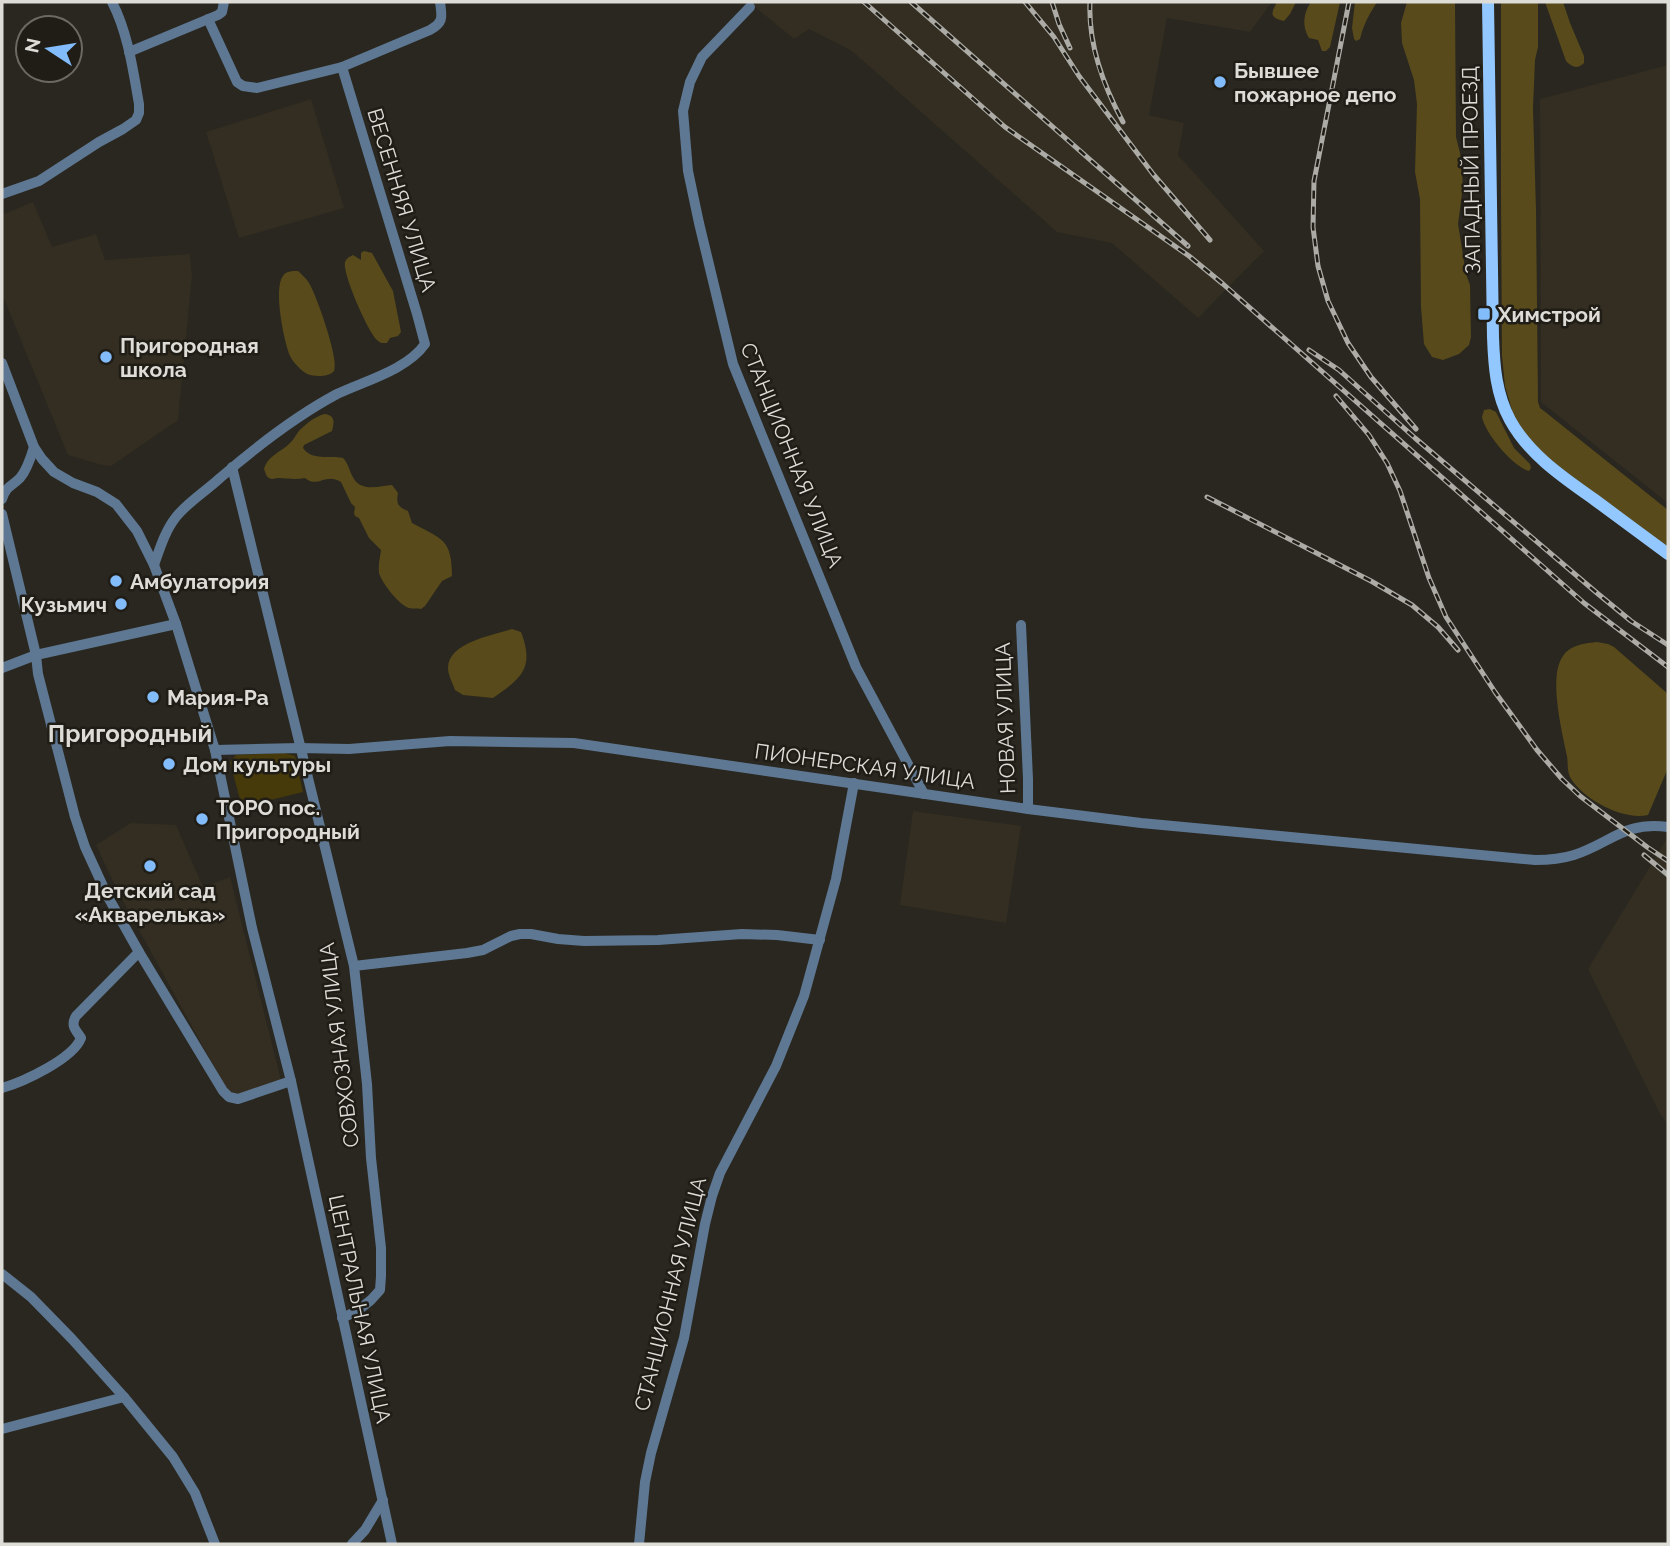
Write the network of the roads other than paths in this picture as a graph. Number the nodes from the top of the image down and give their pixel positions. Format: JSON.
{"nodes":[{"id":1,"x":112,"y":2,"type":"edge"},
{"id":2,"x":224,"y":2,"type":"edge"},
{"id":3,"x":440,"y":2,"type":"edge"},
{"id":4,"x":1488,"y":2,"type":"edge"},
{"id":5,"x":750,"y":7,"type":"dead end"},
{"id":6,"x":208,"y":19,"type":"junction"},
{"id":7,"x":130,"y":52,"type":"junction"},
{"id":8,"x":342,"y":67,"type":"junction"},
{"id":9,"x":2,"y":194,"type":"edge"},
{"id":10,"x":2,"y":363,"type":"edge"},
{"id":11,"x":34,"y":447,"type":"junction"},
{"id":12,"x":232,"y":467,"type":"junction"},
{"id":13,"x":2,"y":499,"type":"edge"},
{"id":14,"x":2,"y":514,"type":"edge"},
{"id":15,"x":1668,"y":554,"type":"edge"},
{"id":16,"x":154,"y":565,"type":"junction"},
{"id":17,"x":176,"y":624,"type":"junction"},
{"id":18,"x":1021,"y":625,"type":"dead end"},
{"id":19,"x":36,"y":655,"type":"junction"},
{"id":20,"x":2,"y":668,"type":"edge"},
{"id":21,"x":299,"y":748,"type":"junction"},
{"id":22,"x":215,"y":750,"type":"junction"},
{"id":23,"x":853,"y":783,"type":"junction"},
{"id":24,"x":924,"y":794,"type":"junction"},
{"id":25,"x":1028,"y":809,"type":"junction"},
{"id":26,"x":1668,"y":827,"type":"edge"},
{"id":27,"x":820,"y":940,"type":"junction"},
{"id":28,"x":139,"y":952,"type":"junction"},
{"id":29,"x":354,"y":966,"type":"junction"},
{"id":30,"x":291,"y":1081,"type":"junction"},
{"id":31,"x":2,"y":1088,"type":"edge"},
{"id":32,"x":2,"y":1274,"type":"edge"},
{"id":33,"x":342,"y":1318,"type":"junction"},
{"id":34,"x":124,"y":1397,"type":"junction"},
{"id":35,"x":2,"y":1429,"type":"edge"},
{"id":36,"x":383,"y":1500,"type":"junction"},
{"id":37,"x":215,"y":1544,"type":"edge"},
{"id":38,"x":352,"y":1544,"type":"edge"},
{"id":39,"x":392,"y":1544,"type":"edge"},
{"id":40,"x":639,"y":1544,"type":"edge"}],
"edges":[{"from":1,"to":7,"type":"street"},
{"from":2,"to":6,"type":"street"},
{"from":3,"to":8,"type":"street"},
{"from":4,"to":15,"type":"main road","name":"ЗАПАДНЫЙ ПРОЕЗД"},
{"from":5,"to":24,"type":"street","name":"СТАНЦИОННАЯ УЛИЦА"},
{"from":6,"to":7,"type":"street"},
{"from":6,"to":8,"type":"street"},
{"from":7,"to":9,"type":"street"},
{"from":8,"to":12,"type":"street","name":"ВЕСЕННЯЯ УЛИЦА"},
{"from":10,"to":11,"type":"street","name":"ЦЕНТРАЛЬНАЯ УЛИЦА"},
{"from":11,"to":13,"type":"street"},
{"from":11,"to":16,"type":"street","name":"ЦЕНТРАЛЬНАЯ УЛИЦА"},
{"from":12,"to":16,"type":"street"},
{"from":12,"to":21,"type":"street","name":"СОВХОЗНАЯ УЛИЦА"},
{"from":14,"to":19,"type":"street"},
{"from":16,"to":17,"type":"street","name":"ЦЕНТРАЛЬНАЯ УЛИЦА"},
{"from":17,"to":19,"type":"street"},
{"from":17,"to":22,"type":"street","name":"ЦЕНТРАЛЬНАЯ УЛИЦА"},
{"from":18,"to":25,"type":"street","name":"НОВАЯ УЛИЦА"},
{"from":19,"to":20,"type":"street"},
{"from":19,"to":28,"type":"street"},
{"from":21,"to":22,"type":"street","name":"ПИОНЕРСКАЯ УЛИЦА"},
{"from":21,"to":23,"type":"street","name":"ПИОНЕРСКАЯ УЛИЦА"},
{"from":21,"to":29,"type":"street","name":"СОВХОЗНАЯ УЛИЦА"},
{"from":22,"to":30,"type":"street","name":"ЦЕНТРАЛЬНАЯ УЛИЦА"},
{"from":23,"to":24,"type":"street","name":"ПИОНЕРСКАЯ УЛИЦА"},
{"from":23,"to":27,"type":"street","name":"СТАНЦИОННАЯ УЛИЦА"},
{"from":24,"to":25,"type":"street","name":"ПИОНЕРСКАЯ УЛИЦА"},
{"from":25,"to":26,"type":"street","name":"ПИОНЕРСКАЯ УЛИЦА"},
{"from":27,"to":29,"type":"street"},
{"from":27,"to":40,"type":"street","name":"СТАНЦИОННАЯ УЛИЦА"},
{"from":28,"to":30,"type":"street"},
{"from":28,"to":31,"type":"street"},
{"from":29,"to":33,"type":"street","name":"СОВХОЗНАЯ УЛИЦА"},
{"from":30,"to":33,"type":"street","name":"ЦЕНТРАЛЬНАЯ УЛИЦА"},
{"from":32,"to":34,"type":"street"},
{"from":33,"to":36,"type":"street","name":"ЦЕНТРАЛЬНАЯ УЛИЦА"},
{"from":34,"to":35,"type":"street"},
{"from":34,"to":37,"type":"street"},
{"from":36,"to":38,"type":"street"},
{"from":36,"to":39,"type":"street","name":"ЦЕНТРАЛЬНАЯ УЛИЦА"}]}
